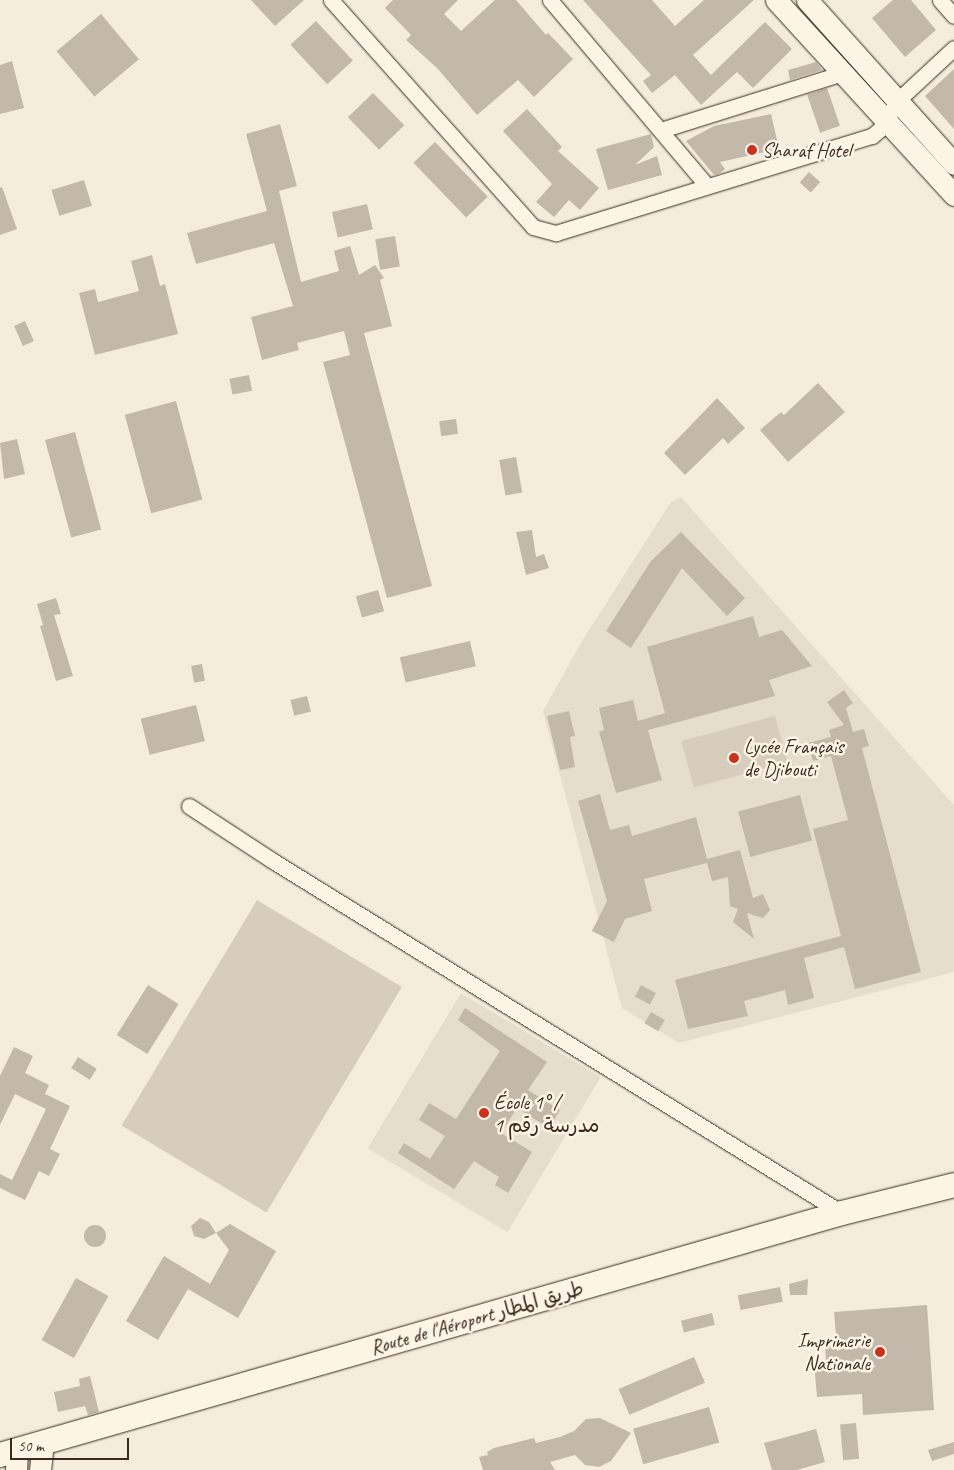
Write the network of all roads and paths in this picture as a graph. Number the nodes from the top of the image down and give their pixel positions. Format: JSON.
{"nodes":[{"id":1,"x":331,"y":0,"type":"edge"},
{"id":2,"x":550,"y":0,"type":"edge"},
{"id":3,"x":776,"y":0,"type":"edge"},
{"id":4,"x":807,"y":0,"type":"edge"},
{"id":5,"x":940,"y":0,"type":"edge"},
{"id":6,"x":954,"y":16,"type":"edge"},
{"id":7,"x":954,"y":48,"type":"edge"},
{"id":8,"x":844,"y":73,"type":"junction"},
{"id":9,"x":898,"y":100,"type":"junction"},
{"id":10,"x":887,"y":120,"type":"junction"},
{"id":11,"x":661,"y":130,"type":"junction"},
{"id":12,"x":954,"y":164,"type":"edge"},
{"id":13,"x":707,"y":186,"type":"junction"},
{"id":14,"x":954,"y":195,"type":"edge"},
{"id":15,"x":189,"y":806,"type":"dead end"},
{"id":16,"x":954,"y":1185,"type":"edge"},
{"id":17,"x":842,"y":1213,"type":"junction"},
{"id":18,"x":43,"y":1442,"type":"junction"},
{"id":19,"x":11,"y":1458,"type":"edge"},
{"id":20,"x":40,"y":1470,"type":"edge"}],
"edges":[{"from":1,"to":13,"type":"street"},
{"from":2,"to":11,"type":"street"},
{"from":3,"to":8,"type":"street"},
{"from":4,"to":9,"type":"street"},
{"from":5,"to":6,"type":"street"},
{"from":7,"to":9,"type":"street"},
{"from":8,"to":10,"type":"street"},
{"from":8,"to":11,"type":"street"},
{"from":9,"to":10,"type":"street"},
{"from":9,"to":12,"type":"street"},
{"from":10,"to":13,"type":"street"},
{"from":10,"to":14,"type":"street"},
{"from":11,"to":13,"type":"street"},
{"from":15,"to":17,"type":"street"},
{"from":16,"to":17,"type":"main road","name":"Route de l'Aéroport طريق المطار"},
{"from":17,"to":18,"type":"main road","name":"Route de l'Aéroport طريق المطار"},
{"from":18,"to":19,"type":"main road","name":"Route de l'Aéroport طريق المطار"},
{"from":18,"to":20,"type":"street"}]}
